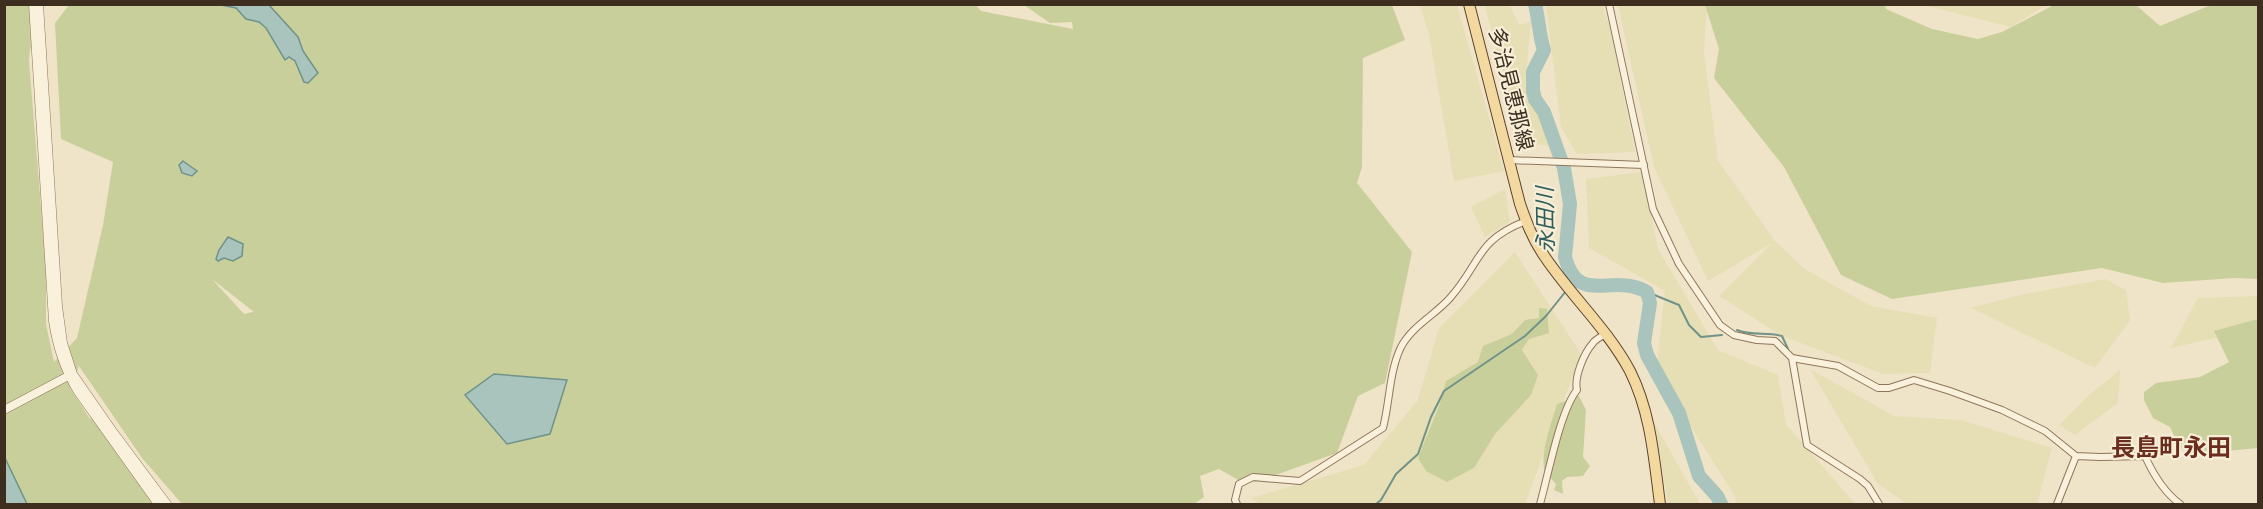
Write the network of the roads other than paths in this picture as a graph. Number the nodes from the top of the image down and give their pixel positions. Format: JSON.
{"nodes":[{"id":1,"x":33,"y":4,"type":"edge"},
{"id":2,"x":39,"y":4,"type":"edge"},
{"id":3,"x":1469,"y":4,"type":"edge"},
{"id":4,"x":1609,"y":4,"type":"edge"},
{"id":5,"x":1509,"y":160,"type":"junction"},
{"id":6,"x":1644,"y":165,"type":"junction"},
{"id":7,"x":1526,"y":221,"type":"junction"},
{"id":8,"x":1605,"y":334,"type":"junction"},
{"id":9,"x":1792,"y":358,"type":"junction"},
{"id":10,"x":71,"y":375,"type":"junction"},
{"id":11,"x":4,"y":410,"type":"edge"},
{"id":12,"x":2076,"y":456,"type":"junction"},
{"id":13,"x":1873,"y":497,"type":"junction"},
{"id":14,"x":158,"y":504,"type":"edge"},
{"id":15,"x":167,"y":504,"type":"edge"},
{"id":16,"x":1236,"y":504,"type":"edge"},
{"id":17,"x":1540,"y":504,"type":"edge"},
{"id":18,"x":1660,"y":504,"type":"edge"},
{"id":19,"x":1870,"y":504,"type":"edge"},
{"id":20,"x":1879,"y":504,"type":"edge"},
{"id":21,"x":2057,"y":504,"type":"edge"},
{"id":22,"x":2180,"y":504,"type":"edge"}],
"edges":[{"from":1,"to":10,"type":"street"},
{"from":2,"to":10,"type":"street"},
{"from":3,"to":5,"type":"main road","name":"多治見恵那線"},
{"from":4,"to":6,"type":"street"},
{"from":5,"to":6,"type":"street"},
{"from":5,"to":7,"type":"main road","name":"多治見恵那線"},
{"from":6,"to":9,"type":"street"},
{"from":7,"to":8,"type":"main road","name":"多治見恵那線"},
{"from":7,"to":16,"type":"street"},
{"from":8,"to":17,"type":"street"},
{"from":8,"to":18,"type":"main road","name":"多治見恵那線"},
{"from":9,"to":12,"type":"street"},
{"from":9,"to":13,"type":"street"},
{"from":10,"to":11,"type":"street"},
{"from":10,"to":14,"type":"street"},
{"from":10,"to":15,"type":"street"},
{"from":12,"to":21,"type":"street"},
{"from":12,"to":22,"type":"street"},
{"from":13,"to":19,"type":"street"},
{"from":13,"to":20,"type":"street"}]}
